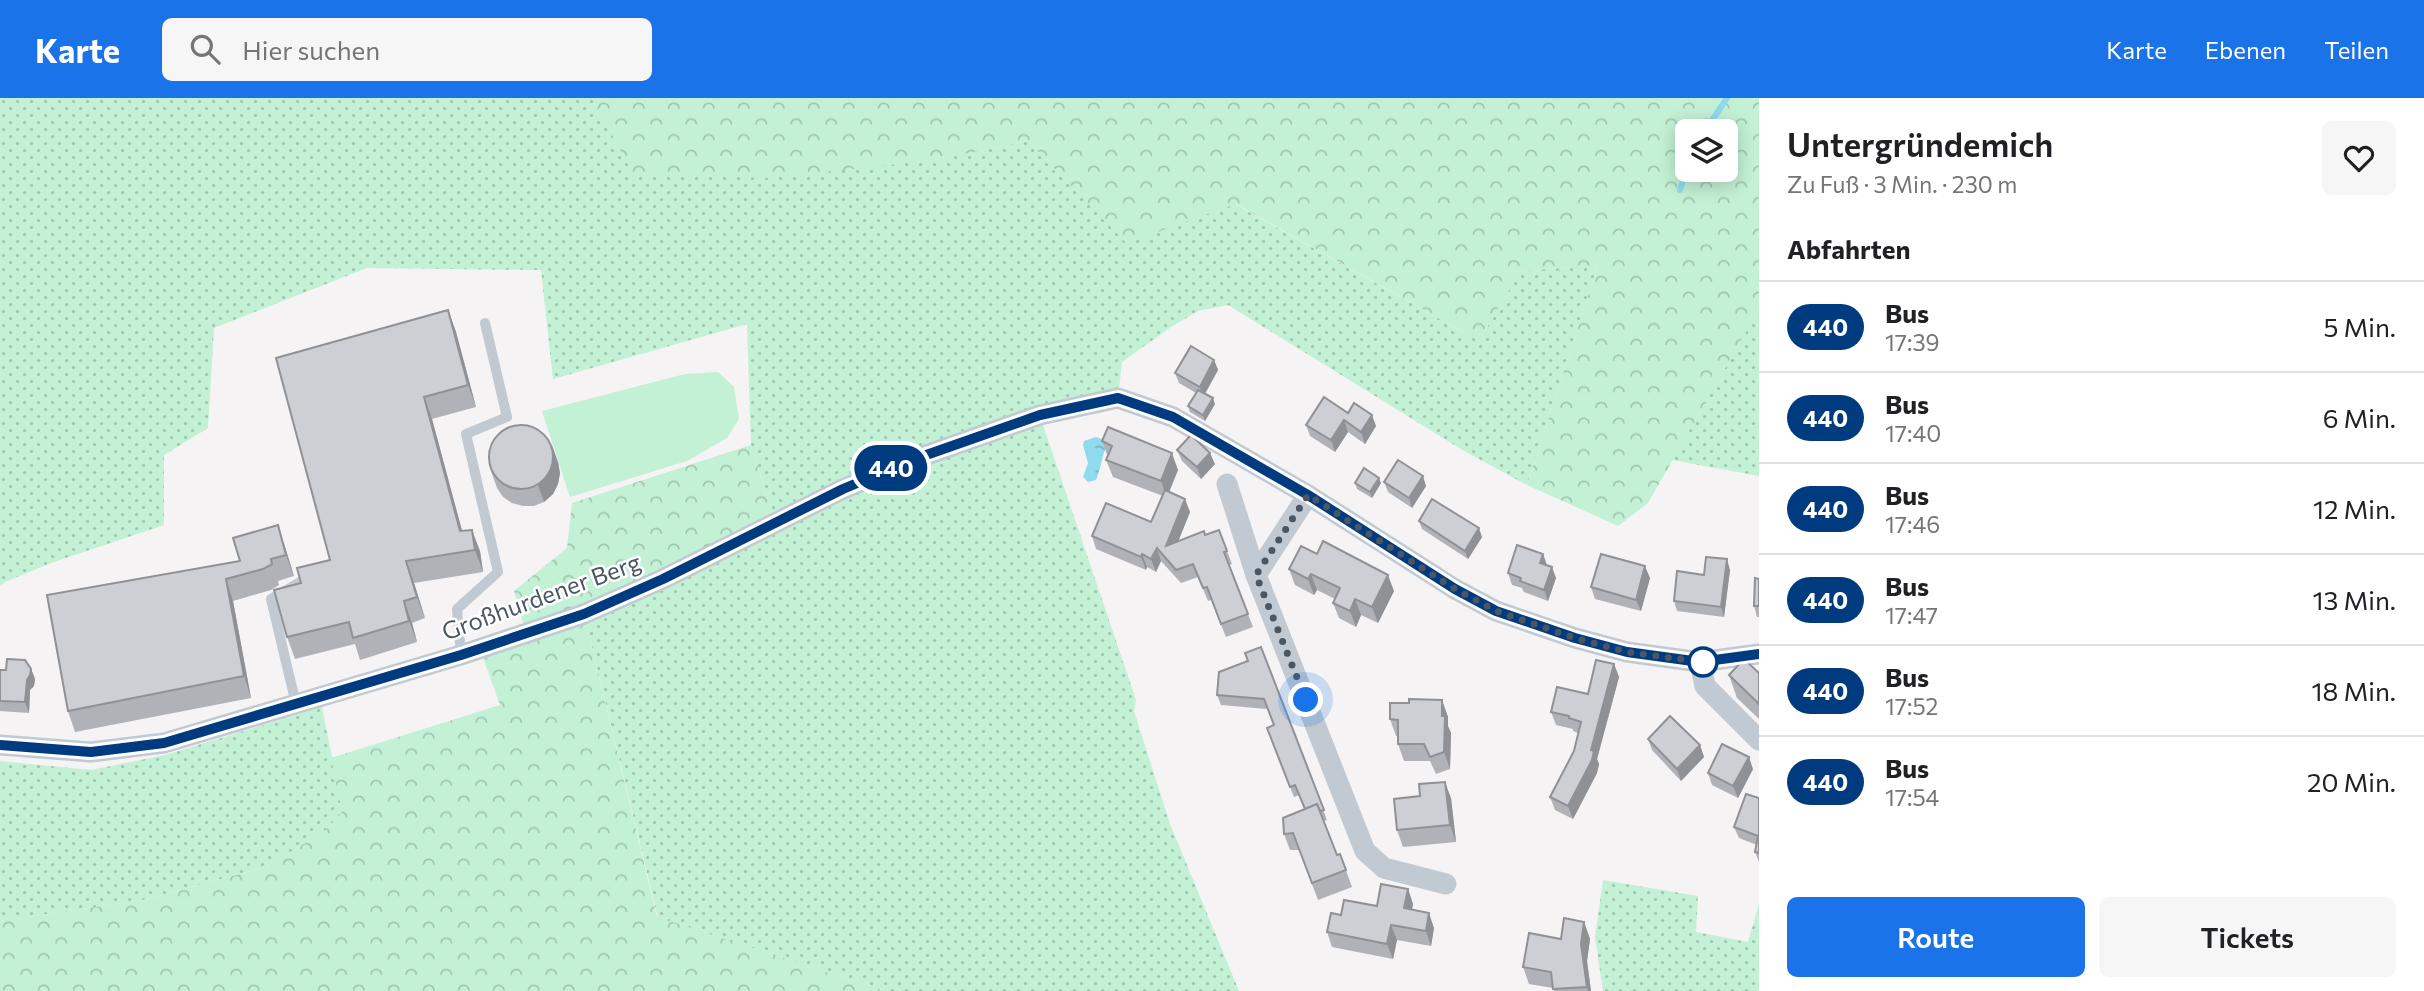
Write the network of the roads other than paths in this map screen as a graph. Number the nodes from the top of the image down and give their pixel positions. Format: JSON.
{"nodes":[{"id":1,"x":485,"y":323,"type":"dead end"},
{"id":2,"x":1227,"y":484,"type":"dead end"},
{"id":3,"x":1308,"y":495,"type":"junction"},
{"id":4,"x":319,"y":572,"type":"edge"},
{"id":5,"x":1256,"y":575,"type":"junction"},
{"id":6,"x":1759,"y":654,"type":"edge"},
{"id":7,"x":461,"y":655,"type":"junction"},
{"id":8,"x":1700,"y":662,"type":"junction"},
{"id":9,"x":296,"y":704,"type":"junction"},
{"id":10,"x":1759,"y":740,"type":"edge"},
{"id":11,"x":0,"y":745,"type":"edge"},
{"id":12,"x":1446,"y":884,"type":"dead end"}],
"edges":[{"from":1,"to":7,"type":"lane"},
{"from":2,"to":5,"type":"street"},
{"from":3,"to":5,"type":"street"},
{"from":3,"to":7,"type":"street","name":"Großhurdener Berg"},
{"from":3,"to":8,"type":"street"},
{"from":4,"to":9,"type":"lane"},
{"from":5,"to":12,"type":"street"},
{"from":6,"to":8,"type":"street"},
{"from":7,"to":9,"type":"street","name":"Großhurdener Berg"},
{"from":8,"to":10,"type":"street"},
{"from":9,"to":11,"type":"street","name":"Großhurdener Berg"}]}
